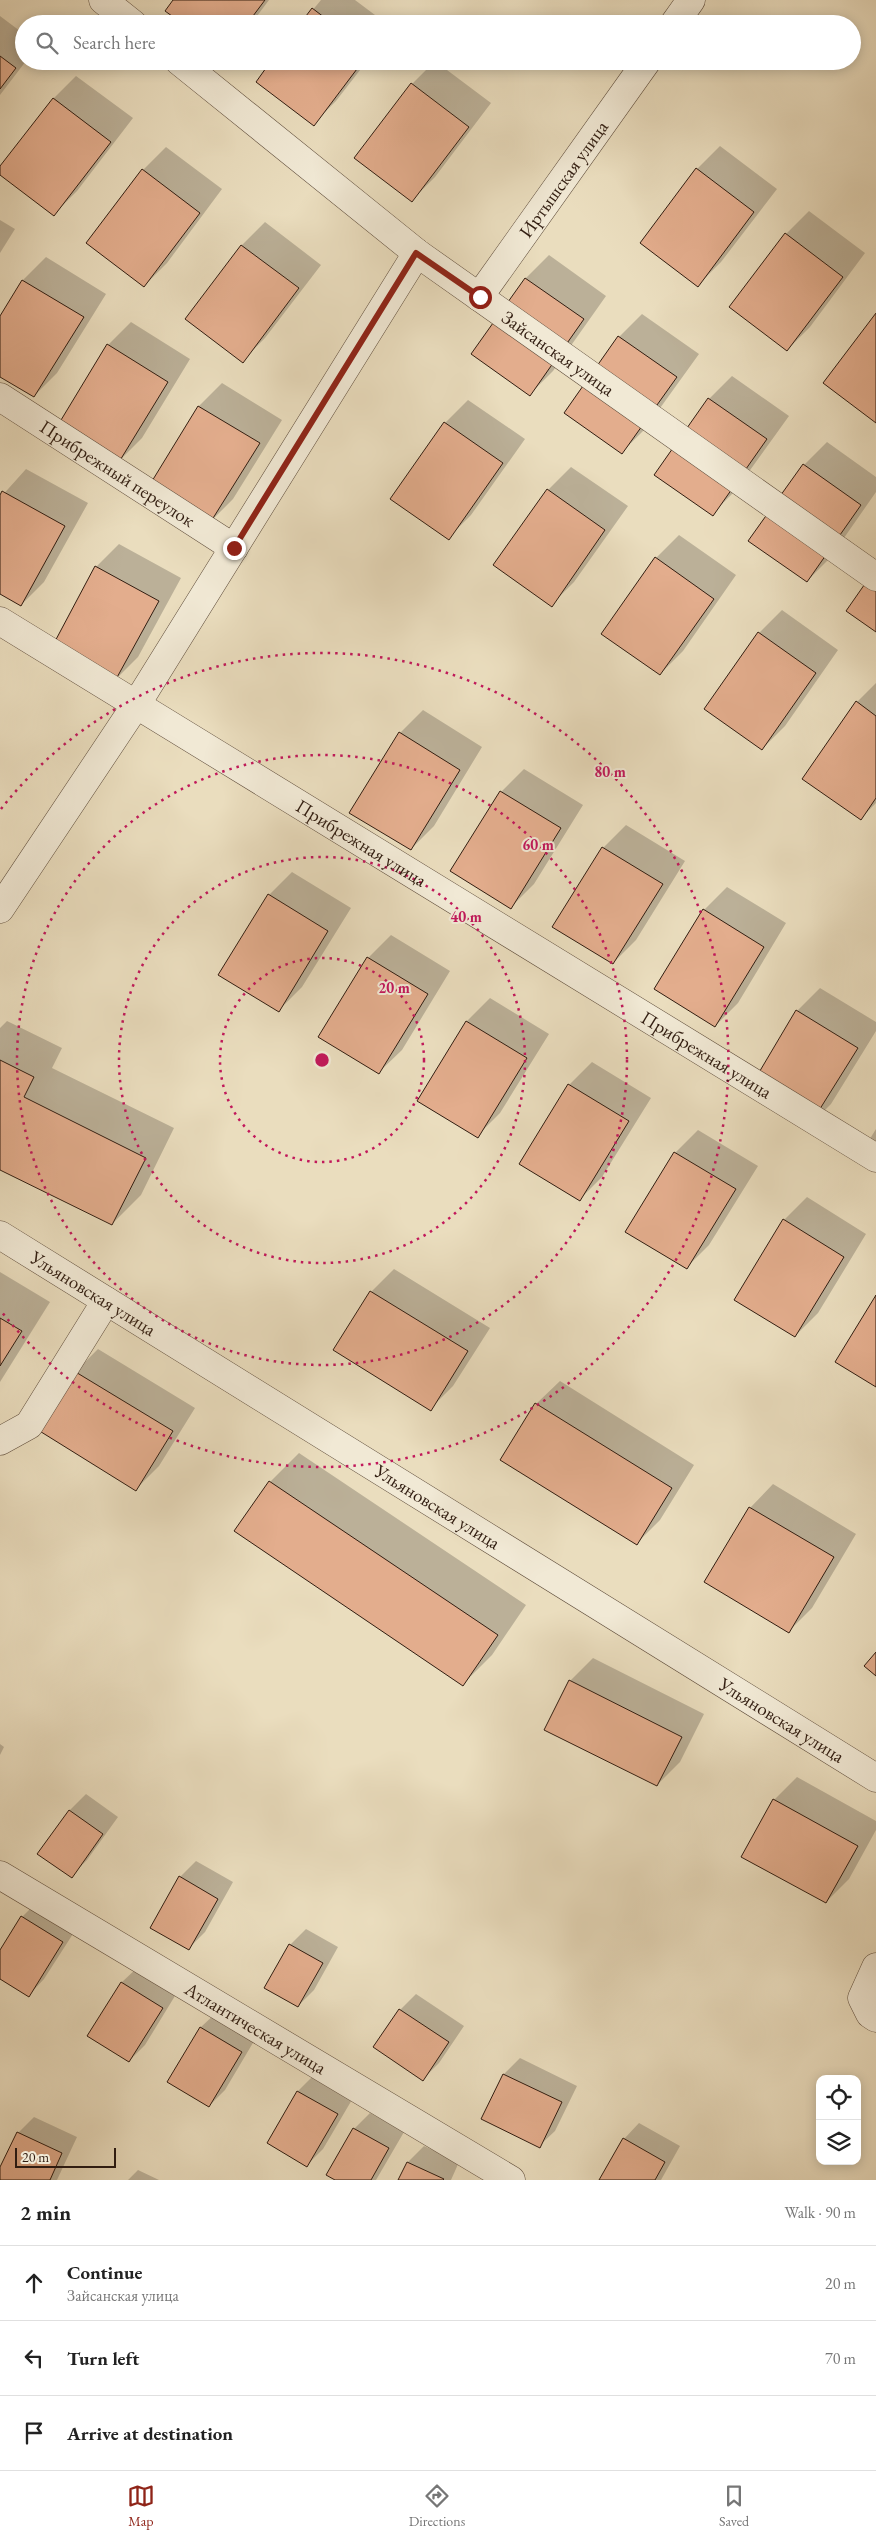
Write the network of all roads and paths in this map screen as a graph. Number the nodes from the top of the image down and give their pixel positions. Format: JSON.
{"nodes":[{"id":1,"x":103,"y":0,"type":"edge"},
{"id":2,"x":690,"y":0,"type":"edge"},
{"id":3,"x":122,"y":15,"type":"edge"},
{"id":4,"x":680,"y":15,"type":"edge"},
{"id":5,"x":190,"y":70,"type":"edge"},
{"id":6,"x":641,"y":70,"type":"edge"},
{"id":7,"x":416,"y":253,"type":"junction"},
{"id":8,"x":480,"y":297,"type":"junction"},
{"id":9,"x":0,"y":397,"type":"edge"},
{"id":10,"x":234,"y":548,"type":"junction"},
{"id":11,"x":876,"y":577,"type":"edge"},
{"id":12,"x":0,"y":620,"type":"edge"},
{"id":13,"x":136,"y":704,"type":"junction"},
{"id":14,"x":0,"y":909,"type":"edge"},
{"id":15,"x":876,"y":1158,"type":"edge"},
{"id":16,"x":0,"y":1235,"type":"edge"},
{"id":17,"x":106,"y":1301,"type":"junction"},
{"id":18,"x":0,"y":1441,"type":"edge"},
{"id":19,"x":876,"y":1778,"type":"edge"},
{"id":20,"x":0,"y":1876,"type":"edge"},
{"id":21,"x":876,"y":1967,"type":"edge"},
{"id":22,"x":876,"y":2018,"type":"edge"},
{"id":23,"x":511,"y":2180,"type":"edge"}],
"edges":[{"from":1,"to":3,"type":"street"},
{"from":2,"to":4,"type":"street"},
{"from":5,"to":7,"type":"street","name":"Зайсанская улица"},
{"from":6,"to":8,"type":"street","name":"Иртышская улица"},
{"from":7,"to":8,"type":"street","name":"Зайсанская улица"},
{"from":7,"to":10,"type":"street"},
{"from":8,"to":11,"type":"street","name":"Зайсанская улица"},
{"from":9,"to":10,"type":"street","name":"Прибрежный переулок"},
{"from":10,"to":13,"type":"street"},
{"from":12,"to":13,"type":"street","name":"Прибрежная улица"},
{"from":13,"to":14,"type":"street"},
{"from":13,"to":15,"type":"street","name":"Прибрежная улица"},
{"from":16,"to":17,"type":"street","name":"Ульяновская улица"},
{"from":17,"to":18,"type":"street"},
{"from":17,"to":19,"type":"street","name":"Ульяновская улица"},
{"from":20,"to":23,"type":"street","name":"Атлантическая улица"},
{"from":21,"to":22,"type":"street"}]}
